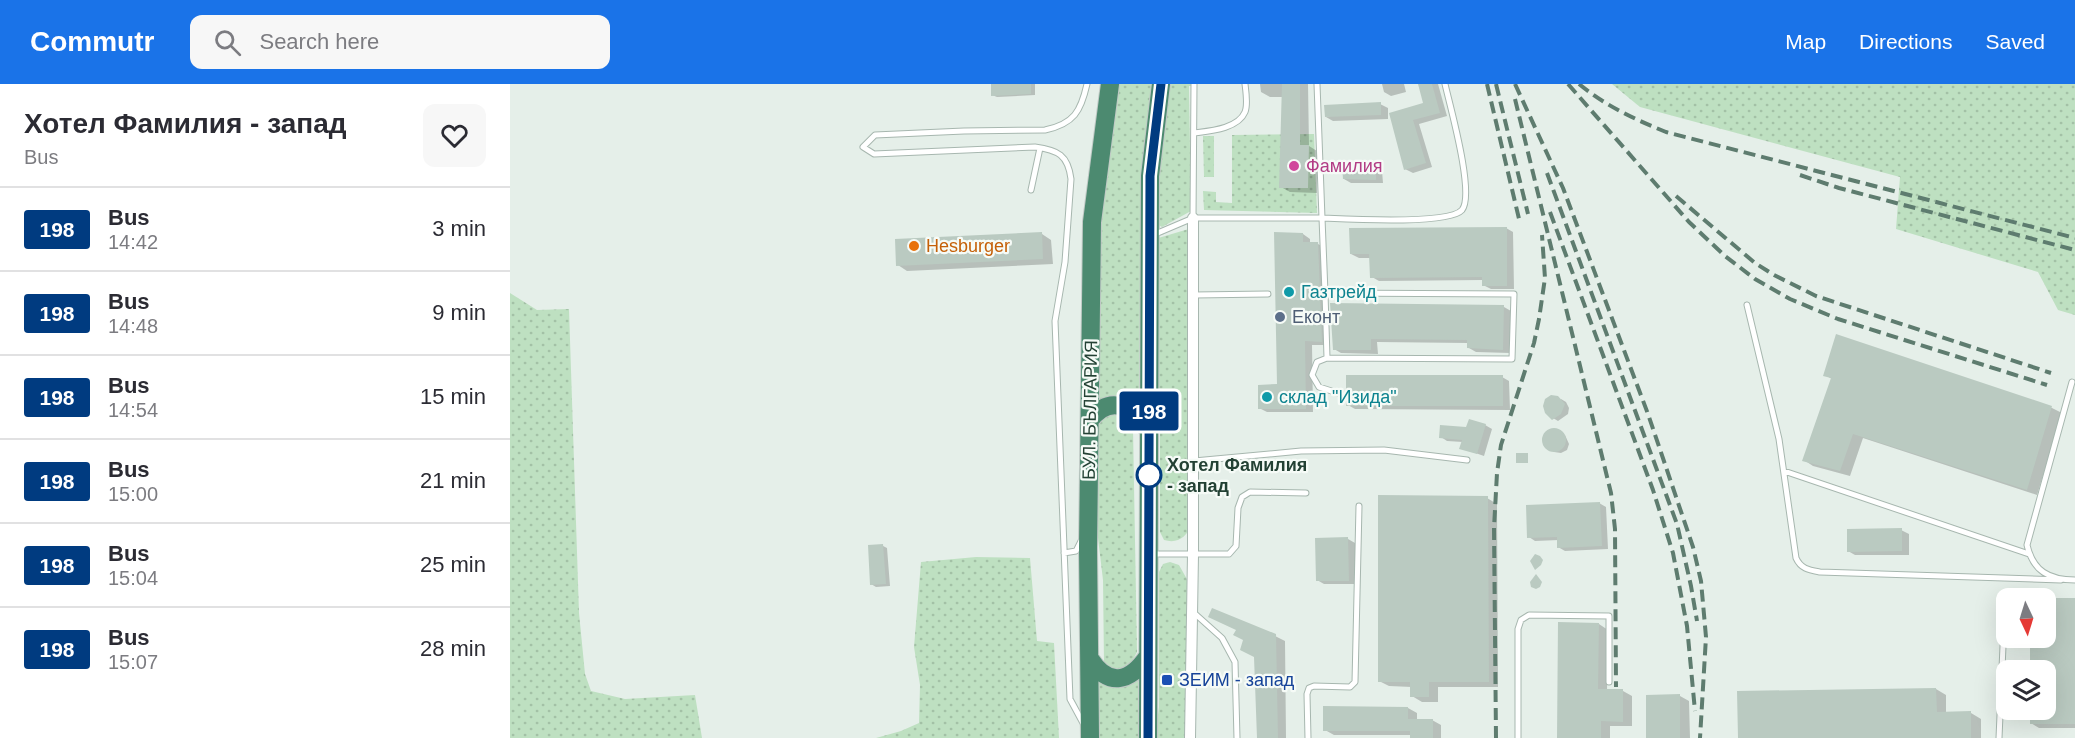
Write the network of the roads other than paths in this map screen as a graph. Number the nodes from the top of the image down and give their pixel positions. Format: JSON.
{"nodes":[{"id":1,"x":1087,"y":84,"type":"edge"},
{"id":2,"x":1110,"y":84,"type":"edge"},
{"id":3,"x":1161,"y":84,"type":"edge"},
{"id":4,"x":1194,"y":84,"type":"edge"},
{"id":5,"x":1245,"y":84,"type":"edge"},
{"id":6,"x":1317,"y":84,"type":"edge"},
{"id":7,"x":1445,"y":84,"type":"edge"},
{"id":8,"x":1194,"y":134,"type":"junction"},
{"id":9,"x":1040,"y":148,"type":"junction"},
{"id":10,"x":1031,"y":190,"type":"dead end"},
{"id":11,"x":1193,"y":218,"type":"junction"},
{"id":12,"x":1322,"y":218,"type":"junction"},
{"id":13,"x":1149,"y":236,"type":"junction"},
{"id":14,"x":1325,"y":293,"type":"junction"},
{"id":15,"x":1268,"y":294,"type":"dead end"},
{"id":16,"x":1194,"y":295,"type":"junction"},
{"id":17,"x":1748,"y":305,"type":"dead end"},
{"id":18,"x":1327,"y":358,"type":"junction"},
{"id":19,"x":2072,"y":382,"type":"dead end"},
{"id":20,"x":1341,"y":394,"type":"dead end"},
{"id":21,"x":1090,"y":420,"type":"junction"},
{"id":22,"x":1149,"y":431,"type":"junction"},
{"id":23,"x":1467,"y":460,"type":"dead end"},
{"id":24,"x":1194,"y":461,"type":"junction"},
{"id":25,"x":1784,"y":471,"type":"junction"},
{"id":26,"x":1306,"y":493,"type":"dead end"},
{"id":27,"x":1359,"y":506,"type":"dead end"},
{"id":28,"x":1088,"y":514,"type":"junction"},
{"id":29,"x":1064,"y":553,"type":"junction"},
{"id":30,"x":1149,"y":554,"type":"junction"},
{"id":31,"x":1193,"y":554,"type":"junction"},
{"id":32,"x":2029,"y":554,"type":"junction"},
{"id":33,"x":2061,"y":580,"type":"junction"},
{"id":34,"x":2075,"y":580,"type":"edge"},
{"id":35,"x":1192,"y":612,"type":"junction"},
{"id":36,"x":2003,"y":648,"type":"edge"},
{"id":37,"x":1149,"y":656,"type":"junction"},
{"id":38,"x":1090,"y":659,"type":"junction"},
{"id":39,"x":1609,"y":682,"type":"dead end"},
{"id":40,"x":1090,"y":736,"type":"edge"},
{"id":41,"x":1148,"y":738,"type":"edge"},
{"id":42,"x":1190,"y":738,"type":"edge"},
{"id":43,"x":1237,"y":738,"type":"edge"},
{"id":44,"x":1308,"y":738,"type":"edge"},
{"id":45,"x":1518,"y":738,"type":"edge"},
{"id":46,"x":1999,"y":738,"type":"edge"}],
"edges":[{"from":1,"to":9,"type":"lane"},
{"from":2,"to":21,"type":"highway","name":"БУЛ. БЪЛГАРИЯ"},
{"from":3,"to":13,"type":"highway"},
{"from":4,"to":8,"type":"lane"},
{"from":5,"to":8,"type":"lane"},
{"from":6,"to":12,"type":"lane"},
{"from":7,"to":12,"type":"lane"},
{"from":8,"to":11,"type":"lane"},
{"from":9,"to":10,"type":"lane"},
{"from":9,"to":29,"type":"lane"},
{"from":11,"to":12,"type":"lane"},
{"from":11,"to":13,"type":"lane"},
{"from":11,"to":16,"type":"street"},
{"from":12,"to":14,"type":"lane"},
{"from":13,"to":22,"type":"highway"},
{"from":14,"to":18,"type":"lane"},
{"from":14,"to":18,"type":"lane"},
{"from":15,"to":16,"type":"lane"},
{"from":16,"to":24,"type":"street"},
{"from":17,"to":25,"type":"lane"},
{"from":18,"to":20,"type":"lane"},
{"from":19,"to":32,"type":"lane"},
{"from":21,"to":22,"type":"highway"},
{"from":21,"to":28,"type":"highway","name":"БУЛ. БЪЛГАРИЯ"},
{"from":22,"to":30,"type":"highway"},
{"from":23,"to":24,"type":"lane"},
{"from":24,"to":31,"type":"street"},
{"from":25,"to":32,"type":"lane"},
{"from":25,"to":33,"type":"lane"},
{"from":26,"to":31,"type":"lane"},
{"from":27,"to":44,"type":"lane"},
{"from":28,"to":29,"type":"lane"},
{"from":28,"to":38,"type":"highway","name":"БУЛ. БЪЛГАРИЯ"},
{"from":29,"to":40,"type":"lane"},
{"from":30,"to":31,"type":"lane"},
{"from":30,"to":37,"type":"highway"},
{"from":31,"to":35,"type":"street"},
{"from":32,"to":33,"type":"lane"},
{"from":33,"to":34,"type":"lane"},
{"from":35,"to":42,"type":"street"},
{"from":35,"to":43,"type":"lane"},
{"from":36,"to":46,"type":"lane"},
{"from":37,"to":38,"type":"highway"},
{"from":37,"to":41,"type":"highway"},
{"from":38,"to":40,"type":"highway","name":"БУЛ. БЪЛГАРИЯ"},
{"from":39,"to":45,"type":"lane"}]}
